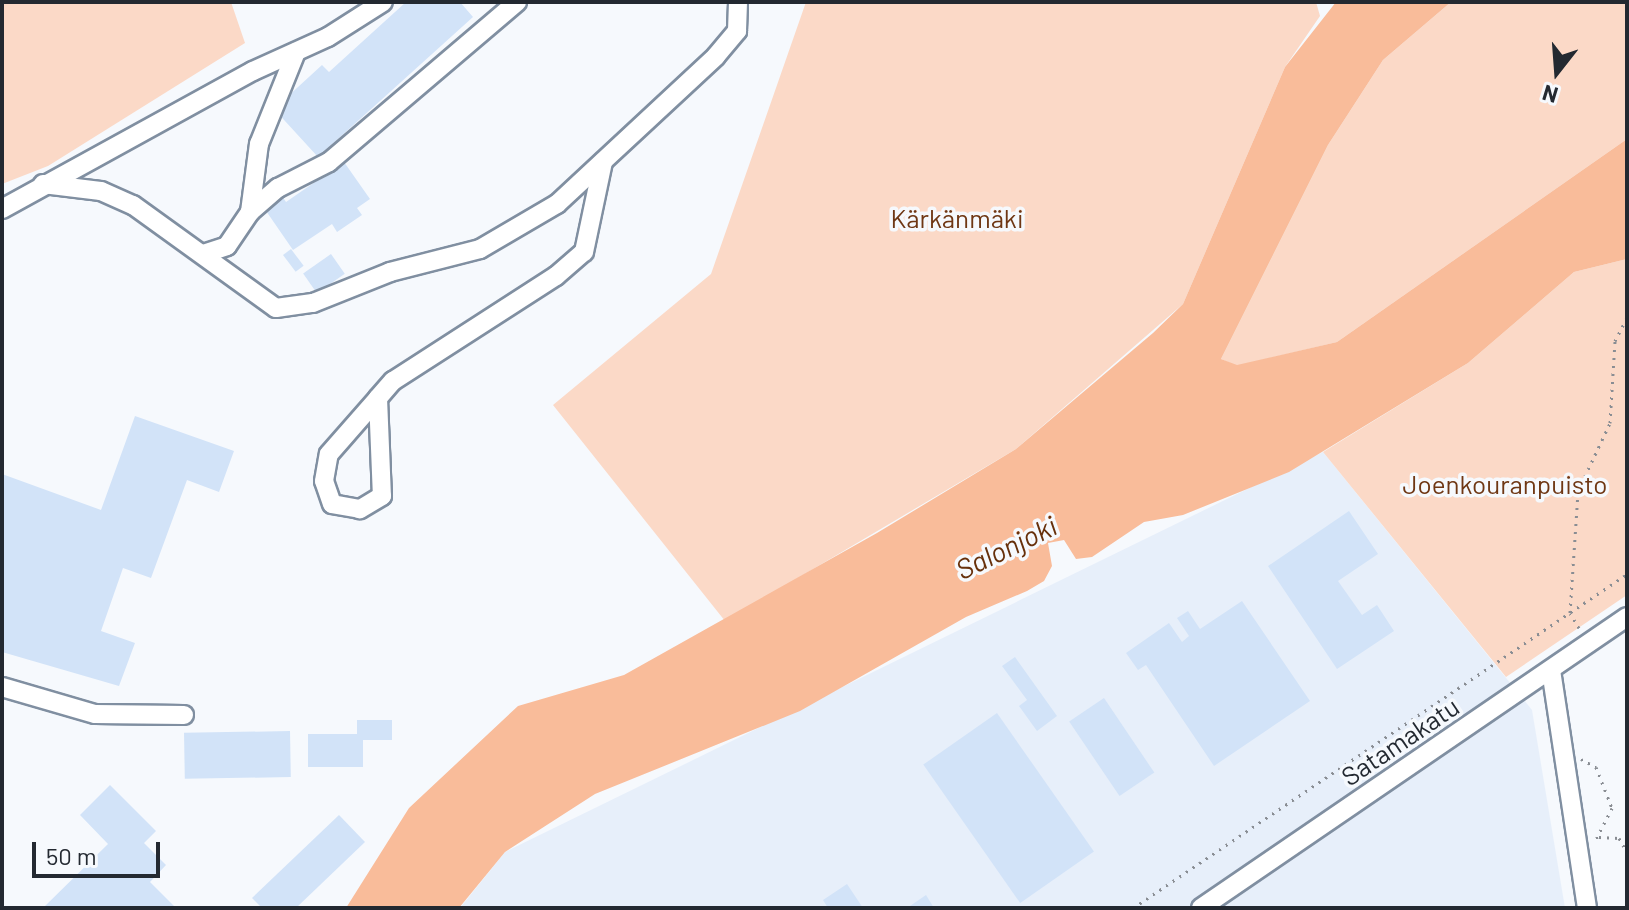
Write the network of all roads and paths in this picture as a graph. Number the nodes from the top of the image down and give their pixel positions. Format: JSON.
{"nodes":[{"id":1,"x":383,"y":2,"type":"edge"},
{"id":2,"x":517,"y":2,"type":"edge"},
{"id":3,"x":738,"y":2,"type":"edge"},
{"id":4,"x":296,"y":52,"type":"junction"},
{"id":5,"x":603,"y":162,"type":"junction"},
{"id":6,"x":43,"y":184,"type":"junction"},
{"id":7,"x":2,"y":209,"type":"edge"},
{"id":8,"x":250,"y":212,"type":"junction"},
{"id":9,"x":203,"y":254,"type":"junction"},
{"id":10,"x":1627,"y":317,"type":"edge"},
{"id":11,"x":378,"y":398,"type":"junction"},
{"id":12,"x":1627,"y":574,"type":"edge"},
{"id":13,"x":1570,"y":613,"type":"junction"},
{"id":14,"x":1627,"y":617,"type":"edge"},
{"id":15,"x":1551,"y":670,"type":"junction"},
{"id":16,"x":2,"y":687,"type":"edge"},
{"id":17,"x":184,"y":715,"type":"dead end"},
{"id":18,"x":1563,"y":752,"type":"junction"},
{"id":19,"x":1599,"y":837,"type":"junction"},
{"id":20,"x":1577,"y":847,"type":"junction"},
{"id":21,"x":1627,"y":852,"type":"edge"},
{"id":22,"x":1133,"y":908,"type":"edge"},
{"id":23,"x":1201,"y":908,"type":"edge"},
{"id":24,"x":1587,"y":908,"type":"edge"}],
"edges":[{"from":1,"to":4,"type":"street"},
{"from":2,"to":8,"type":"street"},
{"from":3,"to":5,"type":"street"},
{"from":4,"to":6,"type":"street"},
{"from":4,"to":8,"type":"street"},
{"from":5,"to":9,"type":"street"},
{"from":5,"to":11,"type":"street"},
{"from":6,"to":7,"type":"street"},
{"from":6,"to":9,"type":"street"},
{"from":8,"to":9,"type":"street"},
{"from":10,"to":13,"type":"path"},
{"from":11,"to":11,"type":"street"},
{"from":12,"to":13,"type":"path"},
{"from":13,"to":22,"type":"path"},
{"from":14,"to":15,"type":"street","name":"Satamakatu"},
{"from":15,"to":18,"type":"street"},
{"from":15,"to":23,"type":"street","name":"Satamakatu"},
{"from":16,"to":17,"type":"street"},
{"from":18,"to":19,"type":"path"},
{"from":18,"to":20,"type":"street"},
{"from":19,"to":20,"type":"path"},
{"from":19,"to":21,"type":"path"},
{"from":20,"to":24,"type":"street"}]}
